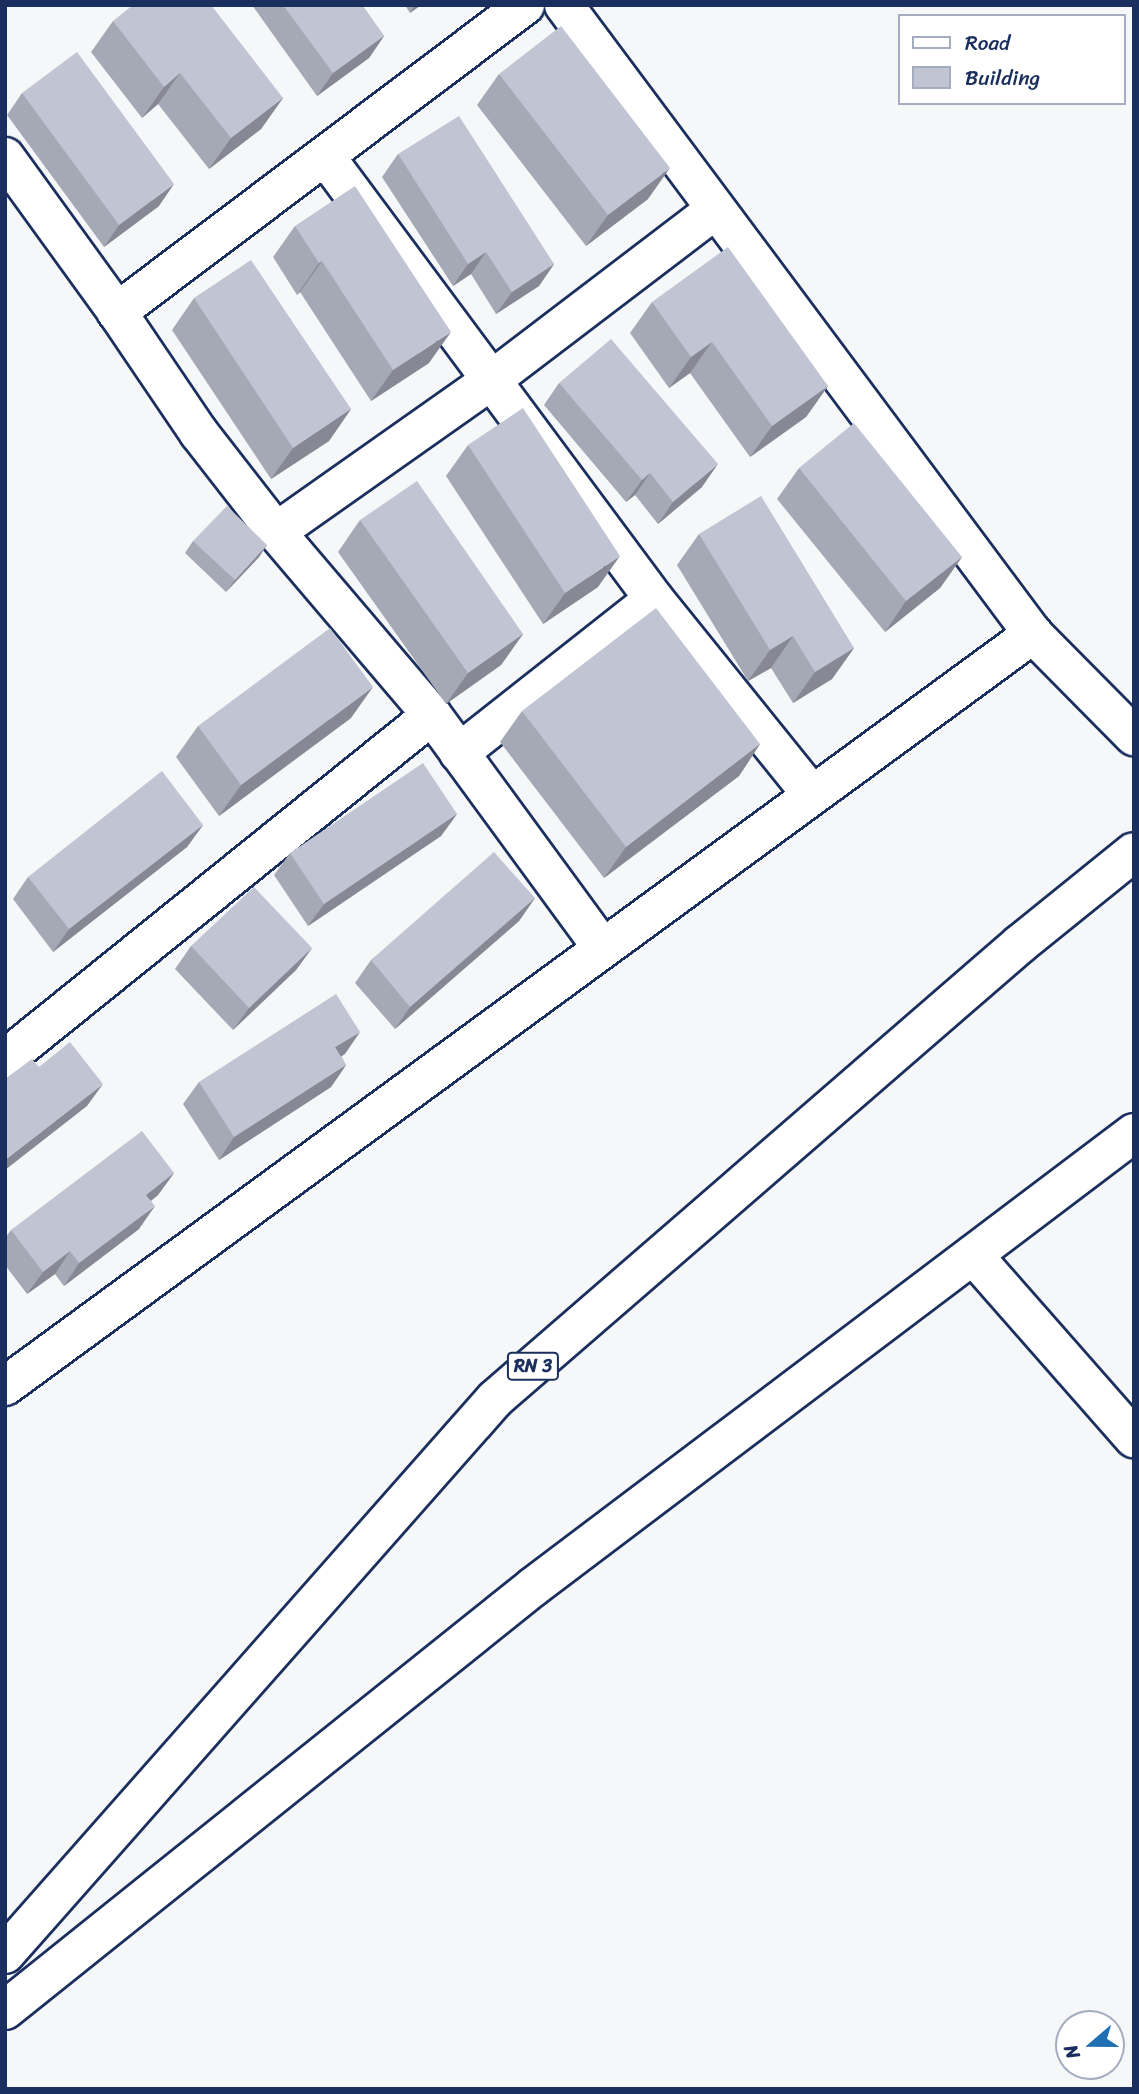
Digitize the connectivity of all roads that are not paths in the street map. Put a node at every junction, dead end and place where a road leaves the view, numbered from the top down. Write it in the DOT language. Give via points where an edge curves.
graph roads {
  1 [pos="525,5"];
  2 [pos="564,5"];
  3 [pos="325,156"];
  4 [pos="5,158"];
  5 [pos="715,210"];
  6 [pos="117,312"];
  7 [pos="493,379"];
  8 [pos="276,532"];
  9 [pos="654,599"];
  10 [pos="1032,634"];
  11 [pos="432,715"];
  12 [pos="1134,736"];
  13 [pos="459,753"];
  14 [pos="812,795"];
  15 [pos="1134,852"];
  16 [pos="602,947"];
  17 [pos="5,1059"];
  18 [pos="1134,1133"];
  19 [pos="973,1255"];
  20 [pos="5,1386"];
  21 [pos="1134,1438"];
  22 [pos="5,1954"];
  23 [pos="5,2010"];
  1 -- 3 [label="street"];
  2 -- 5 [label="street"];
  3 -- 6 [label="street"];
  3 -- 7 [label="street"];
  4 -- 6 [label="street"];
  5 -- 7 [label="street"];
  5 -- 10 [label="street"];
  6 -- 8 [label="street" via="199,433"];
  7 -- 8 [label="street"];
  7 -- 9 [label="street"];
  8 -- 11 [label="street"];
  9 -- 13 [label="street"];
  9 -- 14 [label="street"];
  10 -- 12 [label="street"];
  10 -- 14 [label="street"];
  11 -- 13 [label="street"];
  11 -- 17 [label="street"];
  13 -- 16 [label="street"];
  14 -- 16 [label="street"];
  15 -- 22 [label="street, RN 3" via="1020,944 495,1399"];
  16 -- 20 [label="street"];
  18 -- 19 [label="street"];
  19 -- 21 [label="street"];
  19 -- 23 [label="street" via="533,1587"];
}
